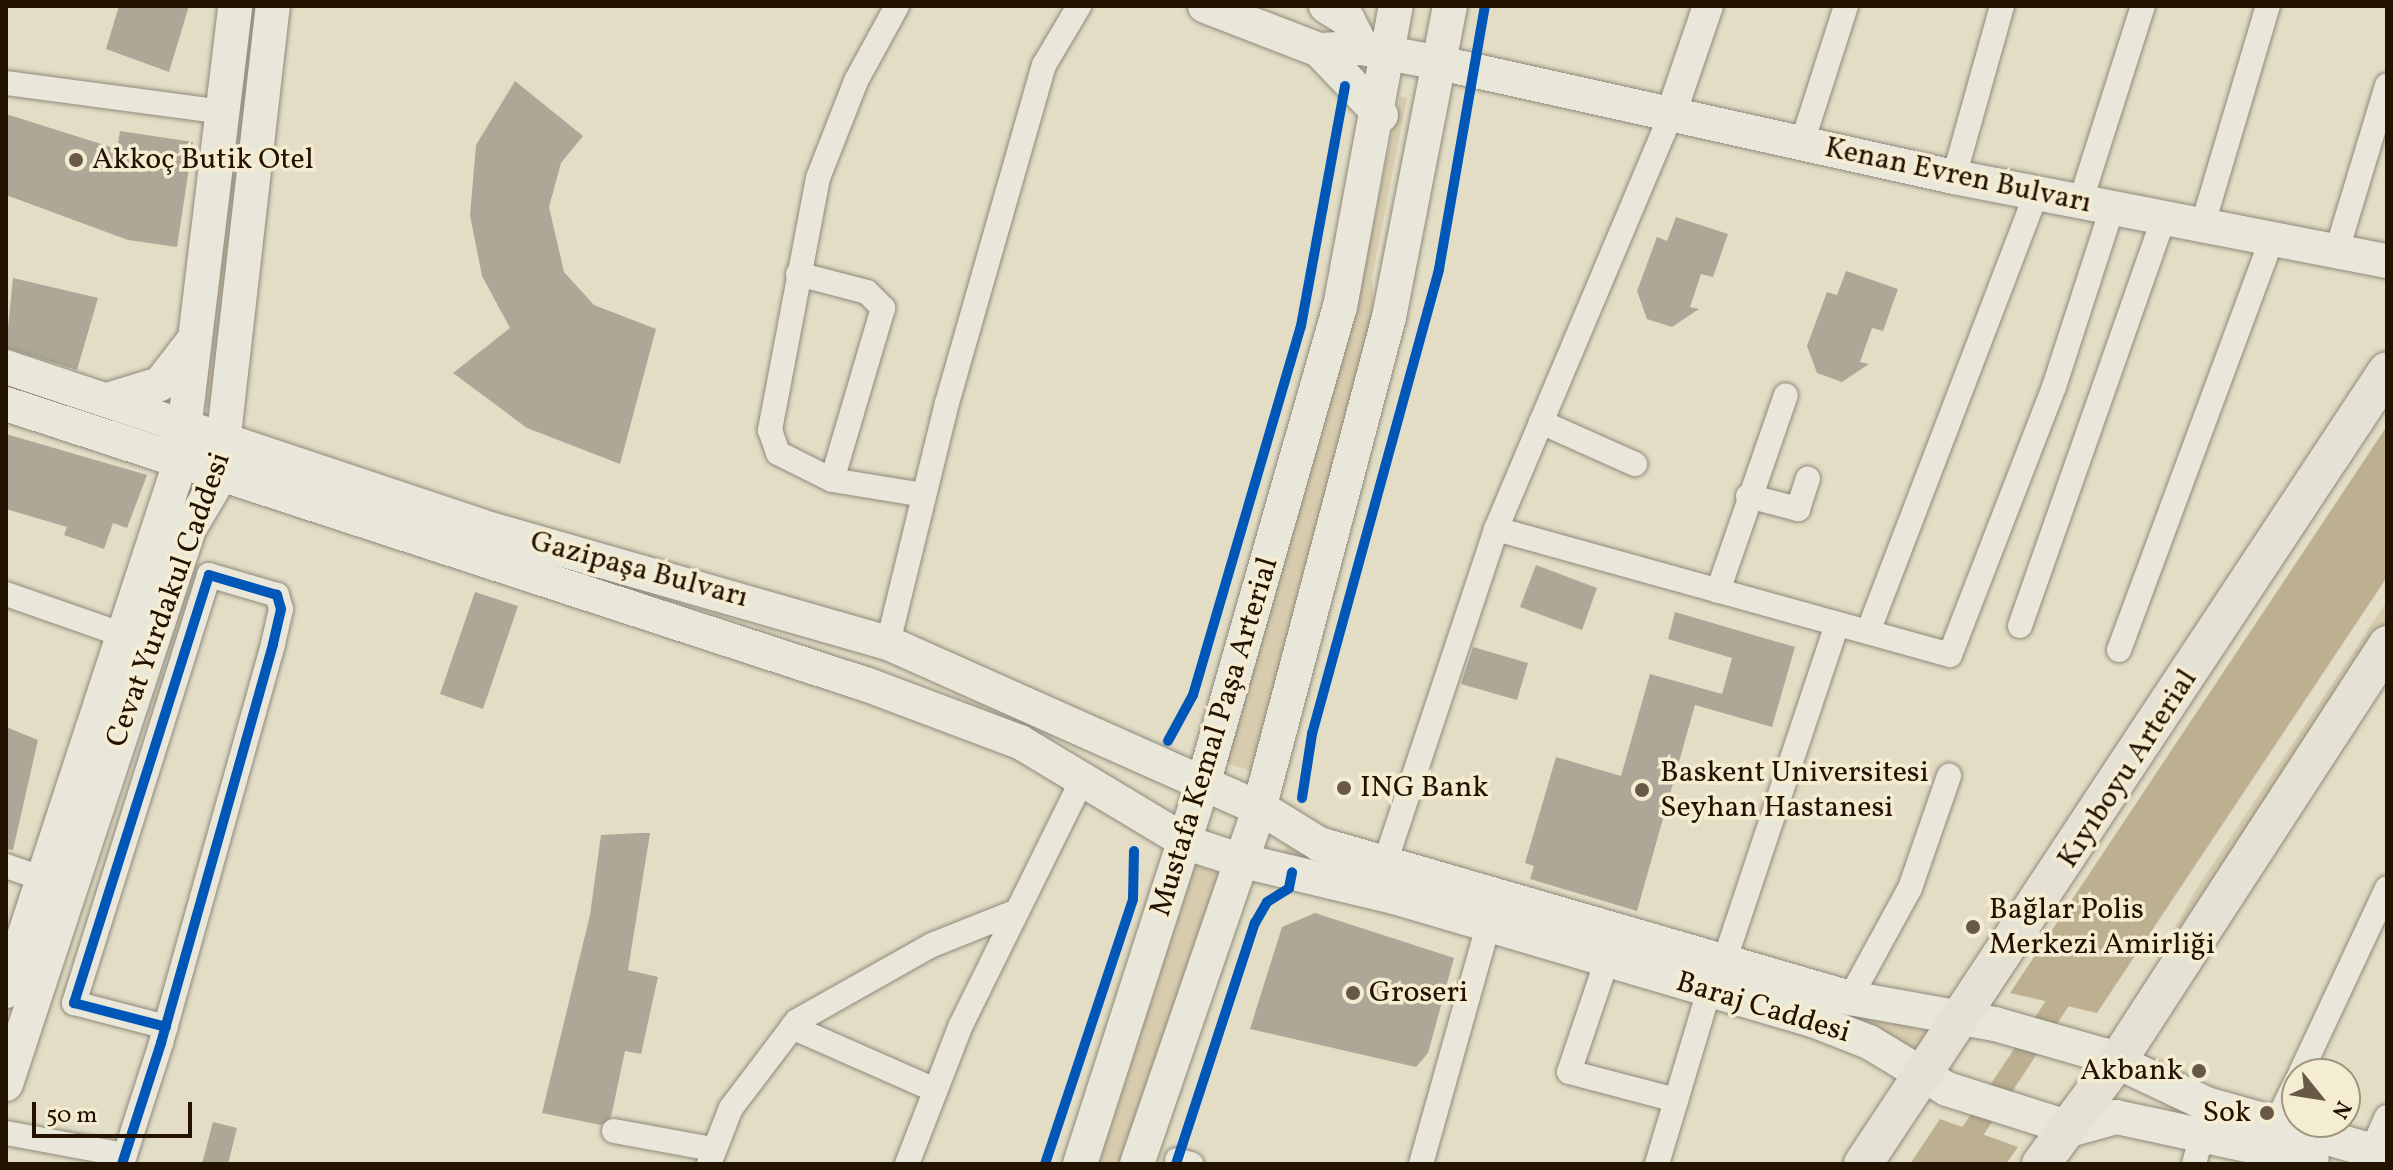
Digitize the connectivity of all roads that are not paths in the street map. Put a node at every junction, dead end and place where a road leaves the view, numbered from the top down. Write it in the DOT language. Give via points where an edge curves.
graph roads {
  1 [pos="235,6"];
  2 [pos="273,6"];
  3 [pos="897,6"];
  4 [pos="1079,6"];
  5 [pos="1205,6"];
  6 [pos="1326,6"];
  7 [pos="1396,6"];
  8 [pos="1450,6"];
  9 [pos="1708,6"];
  10 [pos="1846,6"];
  11 [pos="2002,6"];
  12 [pos="2143,6"];
  13 [pos="2268,6"];
  14 [pos="1319,50"];
  15 [pos="1376,51"];
  16 [pos="1440,63"];
  17 [pos="6,83"];
  18 [pos="2387,85"];
  19 [pos="224,112"];
  20 [pos="1671,114"];
  21 [pos="1381,115"];
  22 [pos="1802,143"];
  23 [pos="1954,177"];
  24 [pos="2036,194"];
  25 [pos="2096,206"];
  26 [pos="2163,219"];
  27 [pos="2202,227"];
  28 [pos="2272,239"];
  29 [pos="2337,250"];
  30 [pos="2387,261"];
  31 [pos="798,274"];
  32 [pos="197,335"];
  33 [pos="6,367"];
  34 [pos="2387,371"];
  35 [pos="1786,395"];
  36 [pos="107,400"];
  37 [pos="6,404"];
  38 [pos="1541,422"];
  39 [pos="186,425"];
  40 [pos="227,437"];
  41 [pos="180,463"];
  42 [pos="1635,464"];
  43 [pos="219,478"];
  44 [pos="1808,479"];
  45 [pos="832,480"];
  46 [pos="924,495"];
  47 [pos="1748,496"];
  48 [pos="1496,529"];
  49 [pos="1718,591"];
  50 [pos="6,594"];
  51 [pos="1837,624"];
  52 [pos="2020,626"];
  53 [pos="1868,632"];
  54 [pos="123,635"];
  55 [pos="888,643"];
  56 [pos="2387,645"];
  57 [pos="2119,650"];
  58 [pos="1949,776"];
  59 [pos="1083,778"];
  60 [pos="1203,784"];
  61 [pos="1259,809"];
  62 [pos="1185,840"];
  63 [pos="1243,861"];
  64 [pos="6,866"];
  65 [pos="1384,866"];
  66 [pos="44,879"];
  67 [pos="2387,888"];
  68 [pos="1017,911"];
  69 [pos="1488,925"];
  70 [pos="1607,960"];
  71 [pos="1717,976"];
  72 [pos="6,991"];
  73 [pos="1850,998"];
  74 [pos="1980,1022"];
  75 [pos="166,1027"];
  76 [pos="792,1027"];
  77 [pos="2110,1057"];
  78 [pos="2307,1058"];
  79 [pos="1934,1082"];
  80 [pos="6,1084"];
  81 [pos="935,1090"];
  82 [pos="1676,1100"];
  83 [pos="2281,1113"];
  84 [pos="2387,1117"];
  85 [pos="2275,1125"];
  86 [pos="2063,1126"];
  87 [pos="614,1131"];
  88 [pos="2203,1131"];
  89 [pos="6,1133"];
  90 [pos="2380,1152"];
  91 [pos="710,1156"];
  92 [pos="123,1160"];
  93 [pos="907,1164"];
  94 [pos="1080,1164"];
  95 [pos="1137,1164"];
  96 [pos="1421,1164"];
  97 [pos="1657,1164"];
  98 [pos="1863,1164"];
  99 [pos="2041,1164"];
  100 [pos="2194,1164"];
  101 [pos="2333,1164"];
  1 -- 19 [label="main road, Cevat Yurdakul Caddesi"];
  2 -- 40 [label="main road, Cevat Yurdakul Caddesi"];
  3 -- 31 [label="street" via="856,81 818,178"];
  4 -- 46 [label="street" via="1044,65"];
  5 -- 14 [label="main road"];
  6 -- 15 [label="main road" via="1348,20"];
  7 -- 15 [label="main road, Mustafa Kemal Paşa Arterial"];
  8 -- 16 [label="main road, Mustafa Kemal Paşa Arterial"];
  9 -- 20 [label="street"];
  10 -- 22 [label="street"];
  11 -- 23 [label="street"];
  12 -- 25 [label="street"];
  13 -- 27 [label="street"];
  14 -- 15 [label="main road, Kenan Evren Bulvarı"];
  14 -- 21 [label="main road"];
  15 -- 16 [label="main road, Kenan Evren Bulvarı"];
  15 -- 21 [label="main road, Mustafa Kemal Paşa Arterial"];
  16 -- 20 [label="main road, Kenan Evren Bulvarı"];
  16 -- 61 [label="main road, Mustafa Kemal Paşa Arterial" via="1389,317"];
  17 -- 19 [label="street"];
  18 -- 29 [label="street"];
  19 -- 32 [label="main road, Cevat Yurdakul Caddesi"];
  20 -- 22 [label="main road, Kenan Evren Bulvarı"];
  20 -- 38 [label="street"];
  21 -- 60 [label="main road, Mustafa Kemal Paşa Arterial" via="1340,307"];
  22 -- 23 [label="main road, Kenan Evren Bulvarı"];
  23 -- 24 [label="main road, Kenan Evren Bulvarı"];
  24 -- 25 [label="main road, Kenan Evren Bulvarı"];
  24 -- 53 [label="street"];
  25 -- 26 [label="main road, Kenan Evren Bulvarı"];
  25 -- 53 [label="street" via="2054,387 1950,655"];
  26 -- 27 [label="main road, Kenan Evren Bulvarı"];
  26 -- 52 [label="street"];
  27 -- 28 [label="main road, Kenan Evren Bulvarı"];
  28 -- 29 [label="main road, Kenan Evren Bulvarı"];
  28 -- 57 [label="street"];
  29 -- 30 [label="main road, Kenan Evren Bulvarı"];
  31 -- 45 [label="street" via="771,404 772,443"];
  31 -- 45 [label="street" via="867,292 883,308"];
  32 -- 36 [label="main road" via="160,384"];
  32 -- 39 [label="main road, Cevat Yurdakul Caddesi"];
  33 -- 36 [label="main road, Gazipaşa Bulvarı"];
  34 -- 74 [label="main road, Kıyıboyu Arterial"];
  35 -- 47 [label="street"];
  36 -- 39 [label="main road, Gazipaşa Bulvarı"];
  37 -- 41 [label="main road, Gazipaşa Bulvarı"];
  38 -- 42 [label="street"];
  38 -- 48 [label="street"];
  39 -- 40 [label="main road, Gazipaşa Bulvarı"];
  39 -- 41 [label="main road, Cevat Yurdakul Caddesi"];
  40 -- 43 [label="main road, Cevat Yurdakul Caddesi"];
  40 -- 55 [label="main road, Gazipaşa Bulvarı" via="480,526"];
  41 -- 43 [label="main road, Gazipaşa Bulvarı"];
  41 -- 54 [label="main road, Cevat Yurdakul Caddesi"];
  43 -- 59 [label="main road, Gazipaşa Bulvarı" via="728,638 1020,742"];
  43 -- 80 [label="main road, Cevat Yurdakul Caddesi" via="189,529"];
  44 -- 47 [label="street" via="1798,509"];
  45 -- 46 [label="street"];
  46 -- 55 [label="street"];
  47 -- 49 [label="street"];
  48 -- 49 [label="street"];
  48 -- 65 [label="street"];
  49 -- 51 [label="street"];
  50 -- 54 [label="street"];
  51 -- 53 [label="street"];
  51 -- 71 [label="street"];
  54 -- 66 [label="main road, Cevat Yurdakul Caddesi"];
  55 -- 60 [label="main road, Gazipaşa Bulvarı"];
  56 -- 77 [label="main road"];
  58 -- 73 [label="street" via="1910,888"];
  59 -- 62 [label="main road, Gazipaşa Bulvarı"];
  59 -- 68 [label="street"];
  60 -- 61 [label="main road, Gazipaşa Bulvarı"];
  60 -- 62 [label="main road, Mustafa Kemal Paşa Arterial"];
  61 -- 63 [label="main road, Mustafa Kemal Paşa Arterial"];
  61 -- 65 [label="main road, Baraj Caddesi" via="1319,844"];
  62 -- 63 [label="main road, Baraj Caddesi"];
  62 -- 94 [label="main road, Mustafa Kemal Paşa Arterial"];
  63 -- 69 [label="main road, Baraj Caddesi"];
  63 -- 95 [label="main road, Mustafa Kemal Paşa Arterial"];
  64 -- 66 [label="street"];
  65 -- 71 [label="main road, Baraj Caddesi"];
  66 -- 72 [label="main road, Cevat Yurdakul Caddesi"];
  67 -- 78 [label="street"];
  68 -- 76 [label="street" via="932,945"];
  68 -- 81 [label="street"];
  69 -- 70 [label="main road, Baraj Caddesi"];
  69 -- 96 [label="street"];
  70 -- 71 [label="main road, Baraj Caddesi"];
  70 -- 82 [label="street" via="1569,1072"];
  71 -- 73 [label="main road, Baraj Caddesi"];
  71 -- 79 [label="main road, Baraj Caddesi" via="1844,1030"];
  71 -- 82 [label="street"];
  73 -- 74 [label="main road, Baraj Caddesi"];
  74 -- 77 [label="main road, Baraj Caddesi"];
  74 -- 79 [label="main road, Kıyıboyu Arterial"];
  75 -- 75 [label="street" via="74,1003 209,575 277,595 281,609"];
  75 -- 92 [label="street"];
  76 -- 81 [label="street"];
  76 -- 91 [label="street" via="731,1108"];
  77 -- 85 [label="main road, Baraj Caddesi" via="2175,1092"];
  77 -- 86 [label="main road"];
  79 -- 86 [label="main road, Baraj Caddesi"];
  79 -- 98 [label="main road, Kıyıboyu Arterial"];
  81 -- 93 [label="street"];
  82 -- 97 [label="street"];
  83 -- 85 [label="street"];
  84 -- 90 [label="street"];
  85 -- 90 [label="main road, Baraj Caddesi"];
  86 -- 88 [label="main road, Baraj Caddesi" via="2116,1117"];
  86 -- 99 [label="main road"];
  87 -- 91 [label="street"];
  88 -- 100 [label="street"];
  88 -- 101 [label="main road, Baraj Caddesi"];
  89 -- 92 [label="street"];
}
